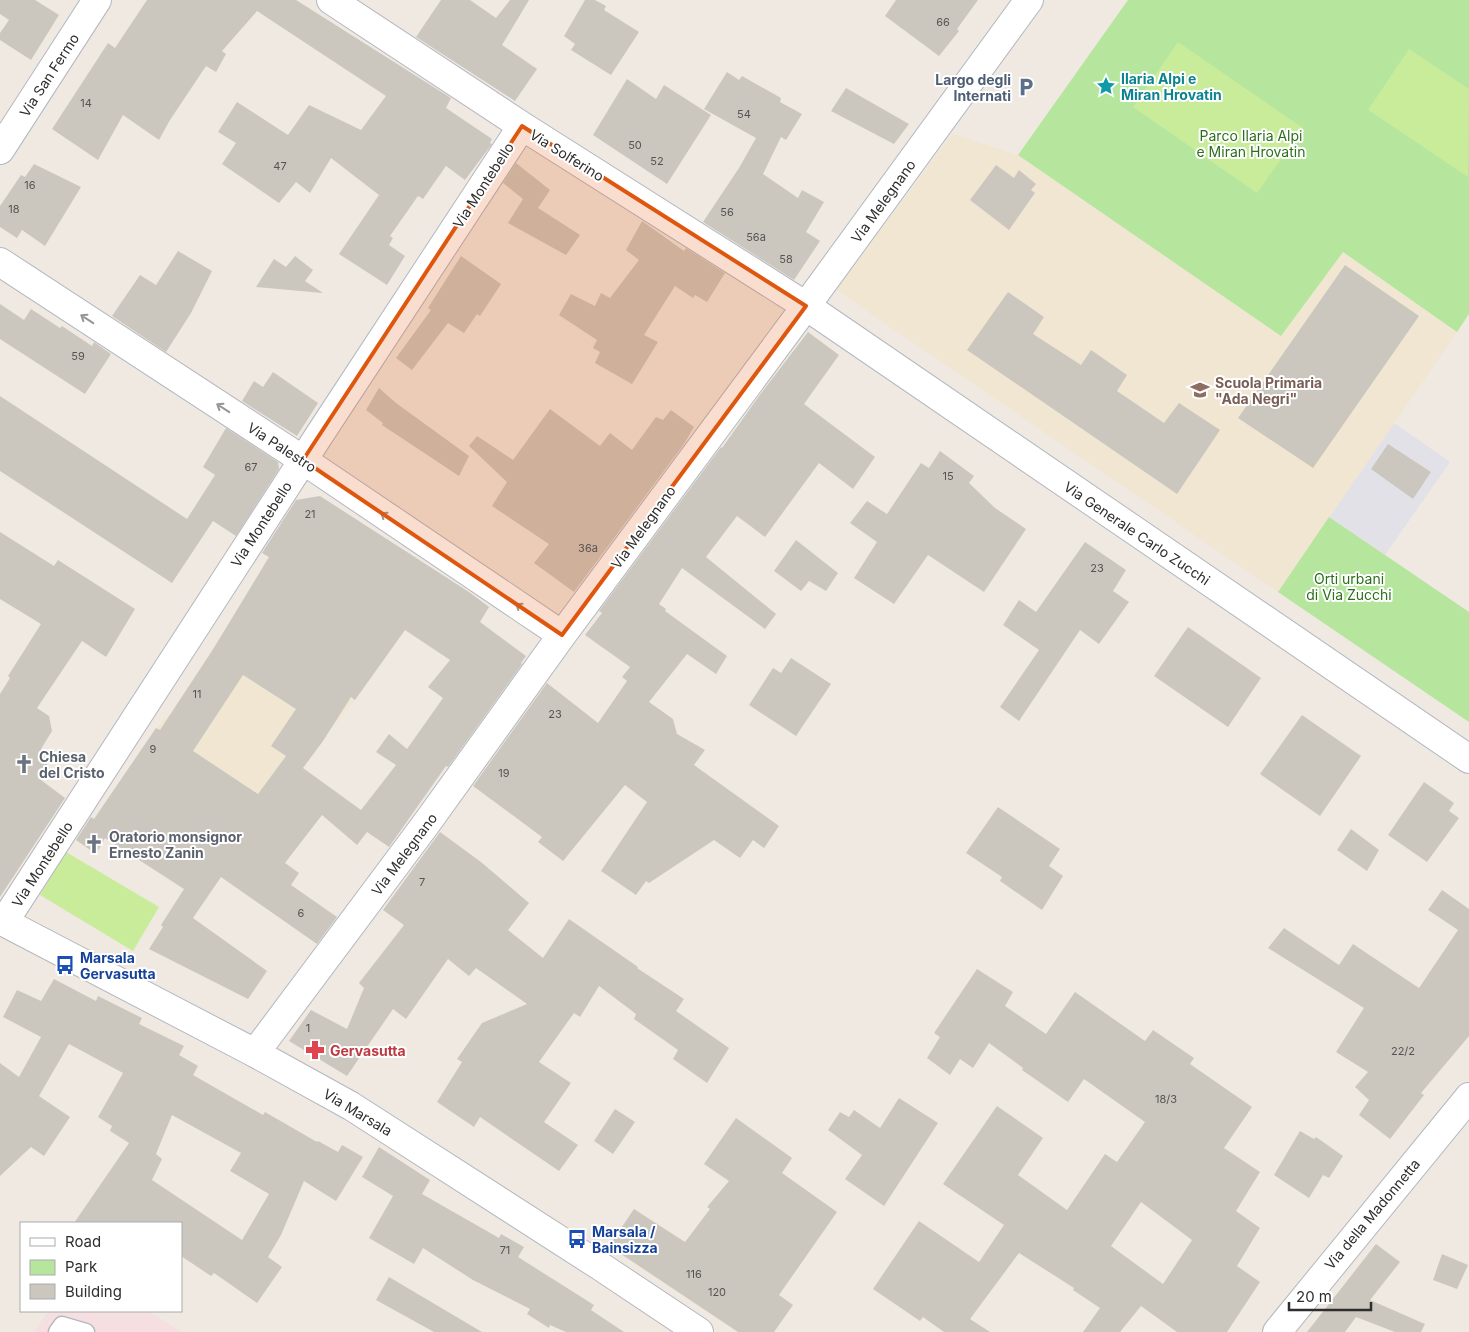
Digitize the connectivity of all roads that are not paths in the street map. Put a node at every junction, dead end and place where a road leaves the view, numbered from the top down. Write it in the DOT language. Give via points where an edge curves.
graph roads {
  1 [pos="97,0"];
  2 [pos="330,0"];
  3 [pos="1029,0"];
  4 [pos="522,126"];
  5 [pos="0,150"];
  6 [pos="0,262"];
  7 [pos="806,306"];
  8 [pos="302,460"];
  9 [pos="562,635"];
  10 [pos="1469,759"];
  11 [pos="2,921"];
  12 [pos="255,1053"];
  13 [pos="1469,1097"];
  14 [pos="57,1332"];
  15 [pos="86,1332"];
  16 [pos="699,1332"];
  17 [pos="1277,1332"];
  1 -- 5 [label="street, Via San Fermo"];
  2 -- 4 [label="street, Via Solferino"];
  3 -- 7 [label="street, Via Melegnano"];
  4 -- 7 [label="street, Via Solferino"];
  4 -- 8 [label="street, Via Montebello"];
  8 -- 6 [label="street, Via Palestro, one-way"];
  7 -- 9 [label="street, Via Melegnano"];
  7 -- 10 [label="street, Via Generale Carlo Zucchi"];
  9 -- 8 [label="street, Via Palestro, one-way"];
  8 -- 11 [label="street, Via Montebello"];
  9 -- 12 [label="street, Via Melegnano"];
  11 -- 12 [label="street, Via Marsala"];
  12 -- 16 [label="street, Via Marsala" via="351,1106"];
  13 -- 17 [label="street, Via della Madonnetta"];
  14 -- 15 [label="lane" via="62,1324"];
}
